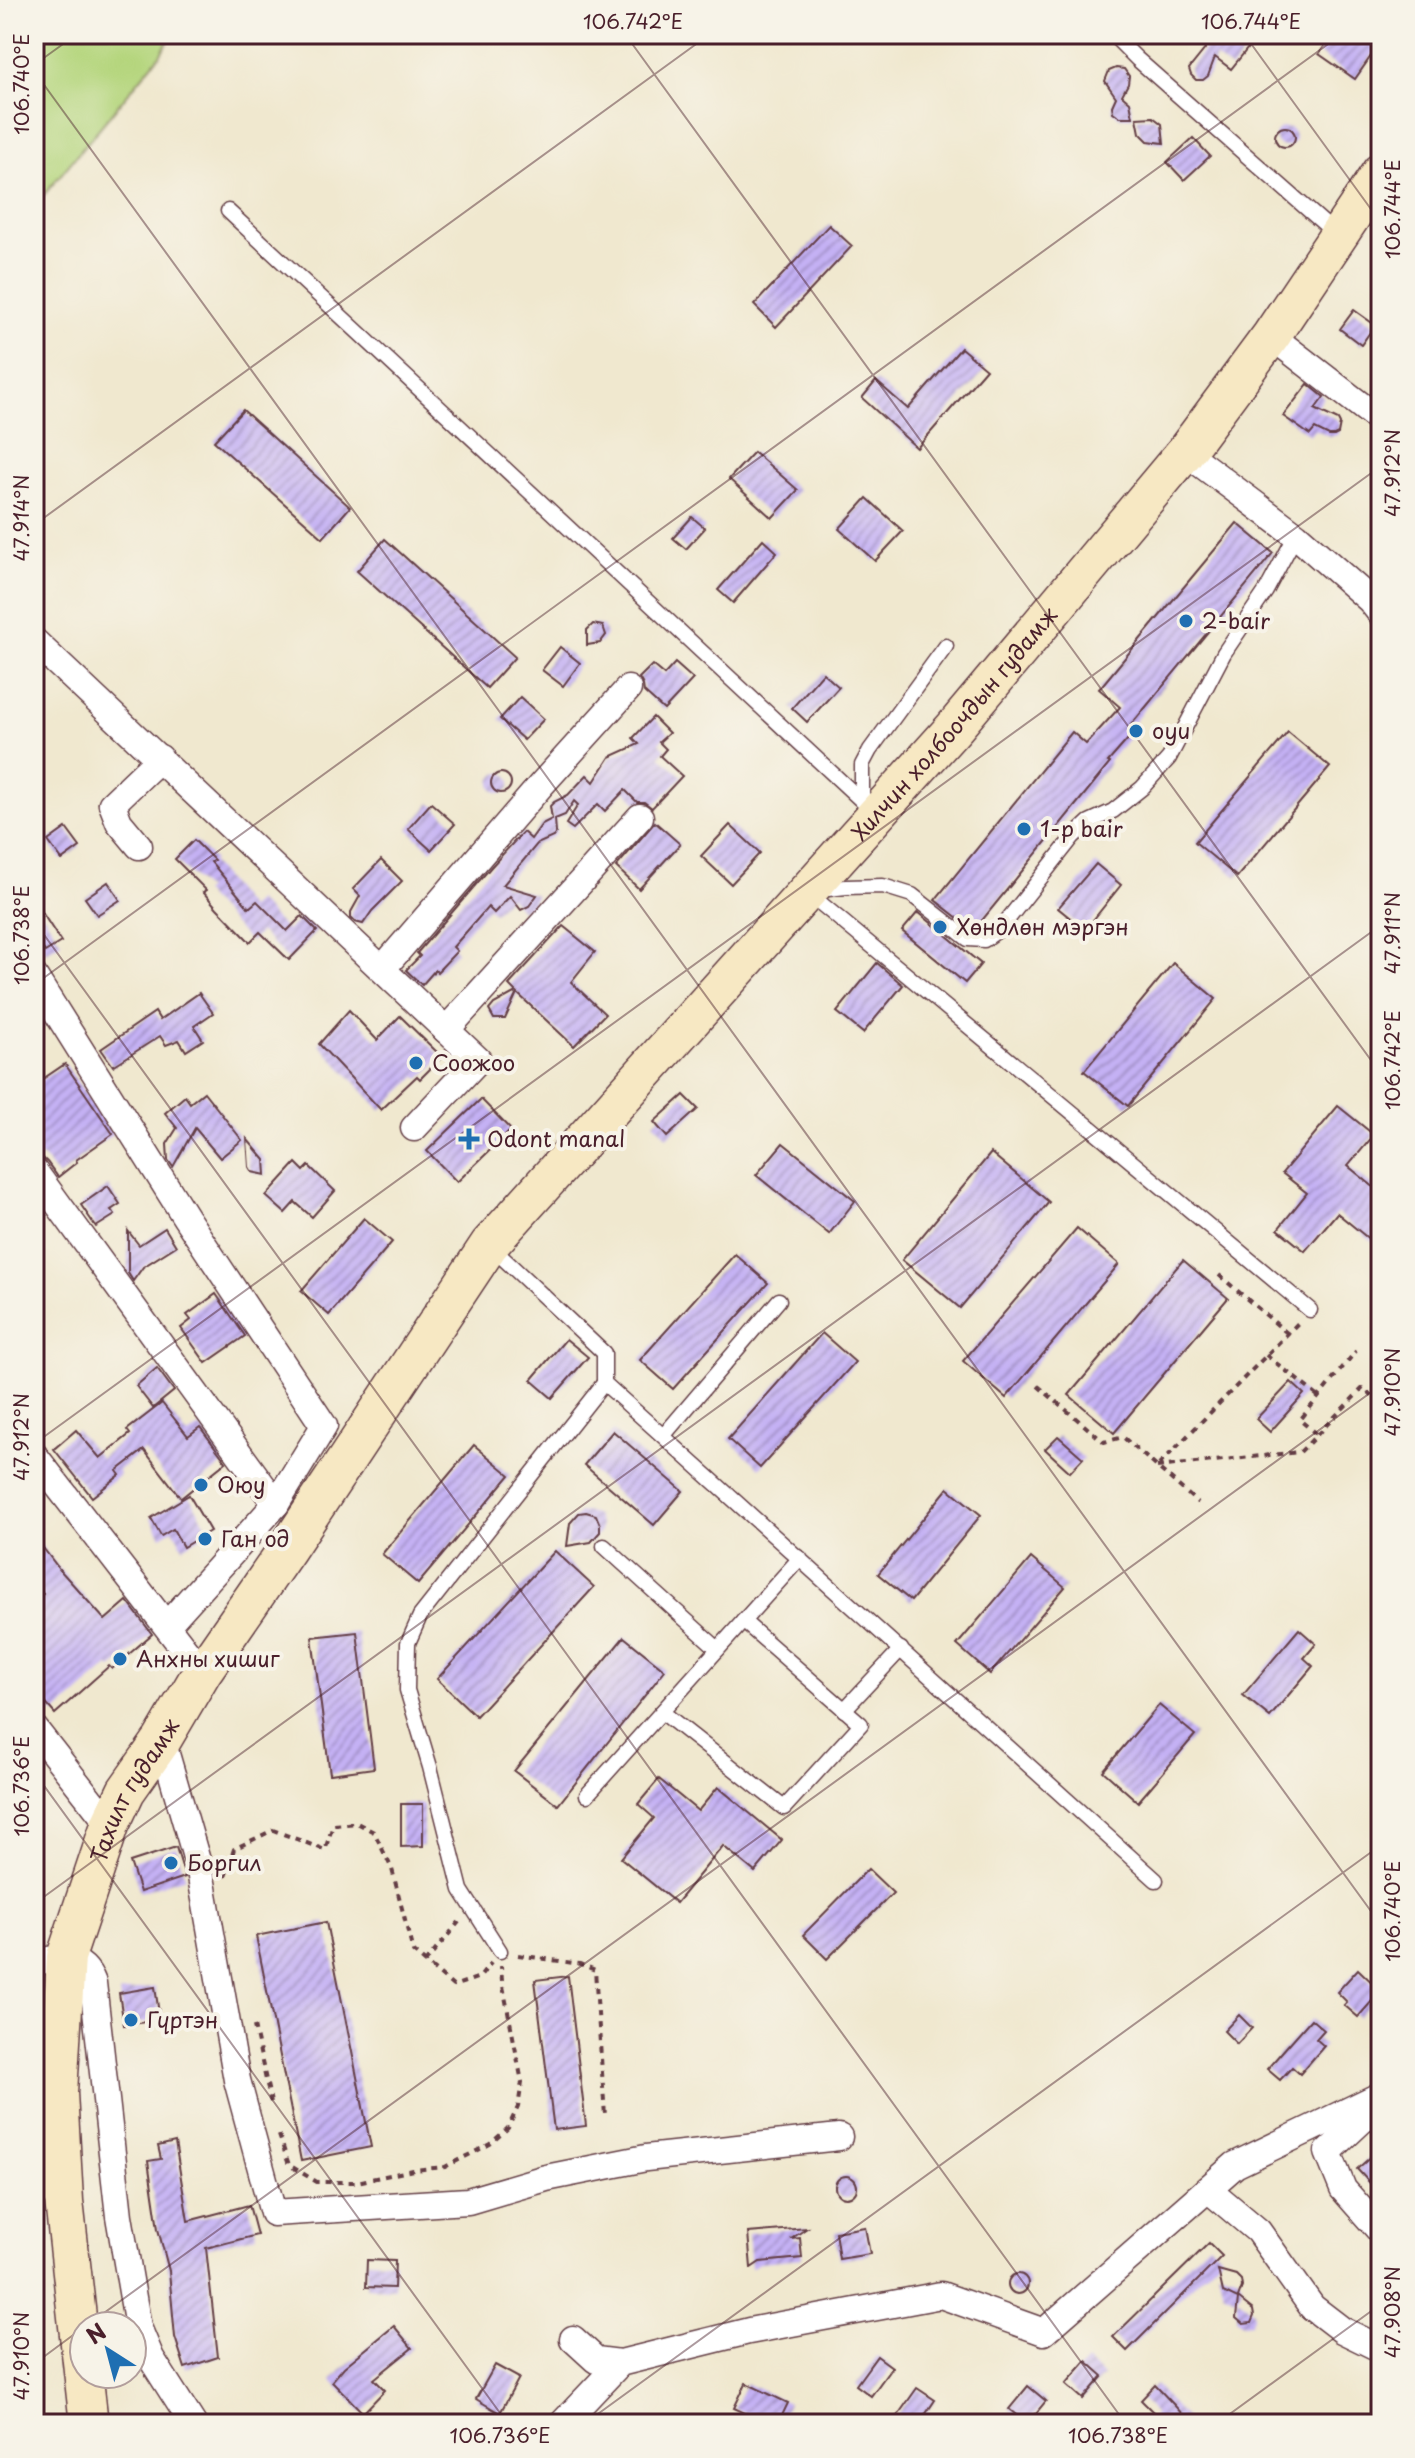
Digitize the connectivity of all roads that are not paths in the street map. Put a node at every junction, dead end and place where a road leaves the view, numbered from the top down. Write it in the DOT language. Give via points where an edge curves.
graph roads {
  1 [pos="1112,34"];
  2 [pos="1381,172"];
  3 [pos="228,211"];
  4 [pos="1339,236"];
  5 [pos="1271,336"];
  6 [pos="1381,421"];
  7 [pos="1185,452"];
  8 [pos="1296,535"];
  9 [pos="1381,614"];
  10 [pos="34,641"];
  11 [pos="946,646"];
  12 [pos="628,689"];
  13 [pos="160,758"];
  14 [pos="869,808"];
  15 [pos="640,817"];
  16 [pos="139,846"];
  17 [pos="807,892"];
  18 [pos="383,968"];
  19 [pos="34,976"];
  20 [pos="446,1030"];
  21 [pos="414,1128"];
  22 [pos="34,1171"];
  23 [pos="489,1245"];
  24 [pos="779,1300"];
  25 [pos="1310,1310"];
  26 [pos="604,1383"];
  27 [pos="664,1435"];
  28 [pos="34,1455"];
  29 [pos="276,1504"];
  30 [pos="604,1546"];
  31 [pos="800,1558"];
  32 [pos="743,1621"];
  33 [pos="167,1625"];
  34 [pos="718,1649"];
  35 [pos="901,1649"];
  36 [pos="202,1672"];
  37 [pos="844,1710"];
  38 [pos="662,1712"];
  39 [pos="34,1728"];
  40 [pos="162,1740"];
  41 [pos="587,1795"];
  42 [pos="110,1825"];
  43 [pos="1156,1880"];
  44 [pos="500,1951"];
  45 [pos="50,1960"];
  46 [pos="1381,2095"];
  47 [pos="46,2101"];
  48 [pos="1381,2103"];
  49 [pos="839,2137"];
  50 [pos="1208,2189"];
  51 [pos="1381,2232"];
  52 [pos="573,2339"];
  53 [pos="1381,2349"];
  54 [pos="620,2363"];
  55 [pos="89,2424"];
  56 [pos="193,2424"];
  57 [pos="562,2424"];
  1 -- 4 [label="lane"];
  2 -- 4 [label="main road, Хилчин холбоочдын гудамж"];
  3 -- 14 [label="lane"];
  4 -- 5 [label="main road, Хилчин холбоочдын гудамж"];
  5 -- 6 [label="street"];
  5 -- 7 [label="main road, Хилчин холбоочдын гудамж"];
  7 -- 8 [label="street"];
  7 -- 14 [label="main road, Хилчин холбоочдын гудамж" via="954,728"];
  8 -- 9 [label="street"];
  8 -- 17 [label="lane" via="1224,653 1169,758 1142,788 1073,837 1001,928 984,940 968,939 912,895 883,886"];
  10 -- 13 [label="street"];
  11 -- 14 [label="lane" via="862,765"];
  12 -- 18 [label="street"];
  13 -- 16 [label="street" via="112,804"];
  13 -- 18 [label="street"];
  14 -- 17 [label="main road, Хилчин холбоочдын гудамж"];
  15 -- 20 [label="street"];
  17 -- 23 [label="main road, Хилчин холбоочдын гудамж"];
  17 -- 25 [label="lane"];
  18 -- 20 [label="street"];
  19 -- 29 [label="street" via="324,1426"];
  20 -- 21 [label="street" via="478,1060"];
  22 -- 29 [label="street"];
  23 -- 26 [label="lane" via="604,1353"];
  23 -- 36 [label="main road, Тахилт гудамж"];
  24 -- 27 [label="lane"];
  26 -- 27 [label="lane"];
  26 -- 44 [label="lane" via="420,1616 408,1643 407,1690 461,1890"];
  27 -- 31 [label="lane"];
  28 -- 33 [label="street"];
  29 -- 33 [label="street"];
  30 -- 34 [label="lane"];
  31 -- 32 [label="lane"];
  31 -- 35 [label="lane"];
  32 -- 34 [label="lane"];
  32 -- 37 [label="lane"];
  33 -- 36 [label="street"];
  34 -- 38 [label="lane"];
  35 -- 37 [label="lane"];
  35 -- 43 [label="lane"];
  36 -- 40 [label="main road, Тахилт гудамж"];
  37 -- 38 [label="lane" via="861,1724 784,1808"];
  38 -- 41 [label="lane"];
  39 -- 42 [label="street"];
  40 -- 42 [label="main road, Тахилт гудамж" via="126,1791"];
  40 -- 49 [label="street" via="200,1871 237,2080 273,2213 468,2201 546,2178 646,2158"];
  42 -- 45 [label="main road, Тахилт гудамж"];
  45 -- 47 [label="main road, Тахилт гудамж"];
  45 -- 56 [label="street" via="81,1966 91,1976 119,2216 138,2327"];
  46 -- 50 [label="street" via="1235,2165"];
  47 -- 55 [label="main road, Тахилт гудамж" via="64,2201"];
  48 -- 51 [label="street" via="1328,2152 1343,2189"];
  50 -- 53 [label="street" via="1258,2231 1312,2307 1342,2330"];
  50 -- 54 [label="street" via="1044,2332 941,2295 749,2331"];
  52 -- 54 [label="street" via="596,2360"];
  54 -- 57 [label="street"];
}
